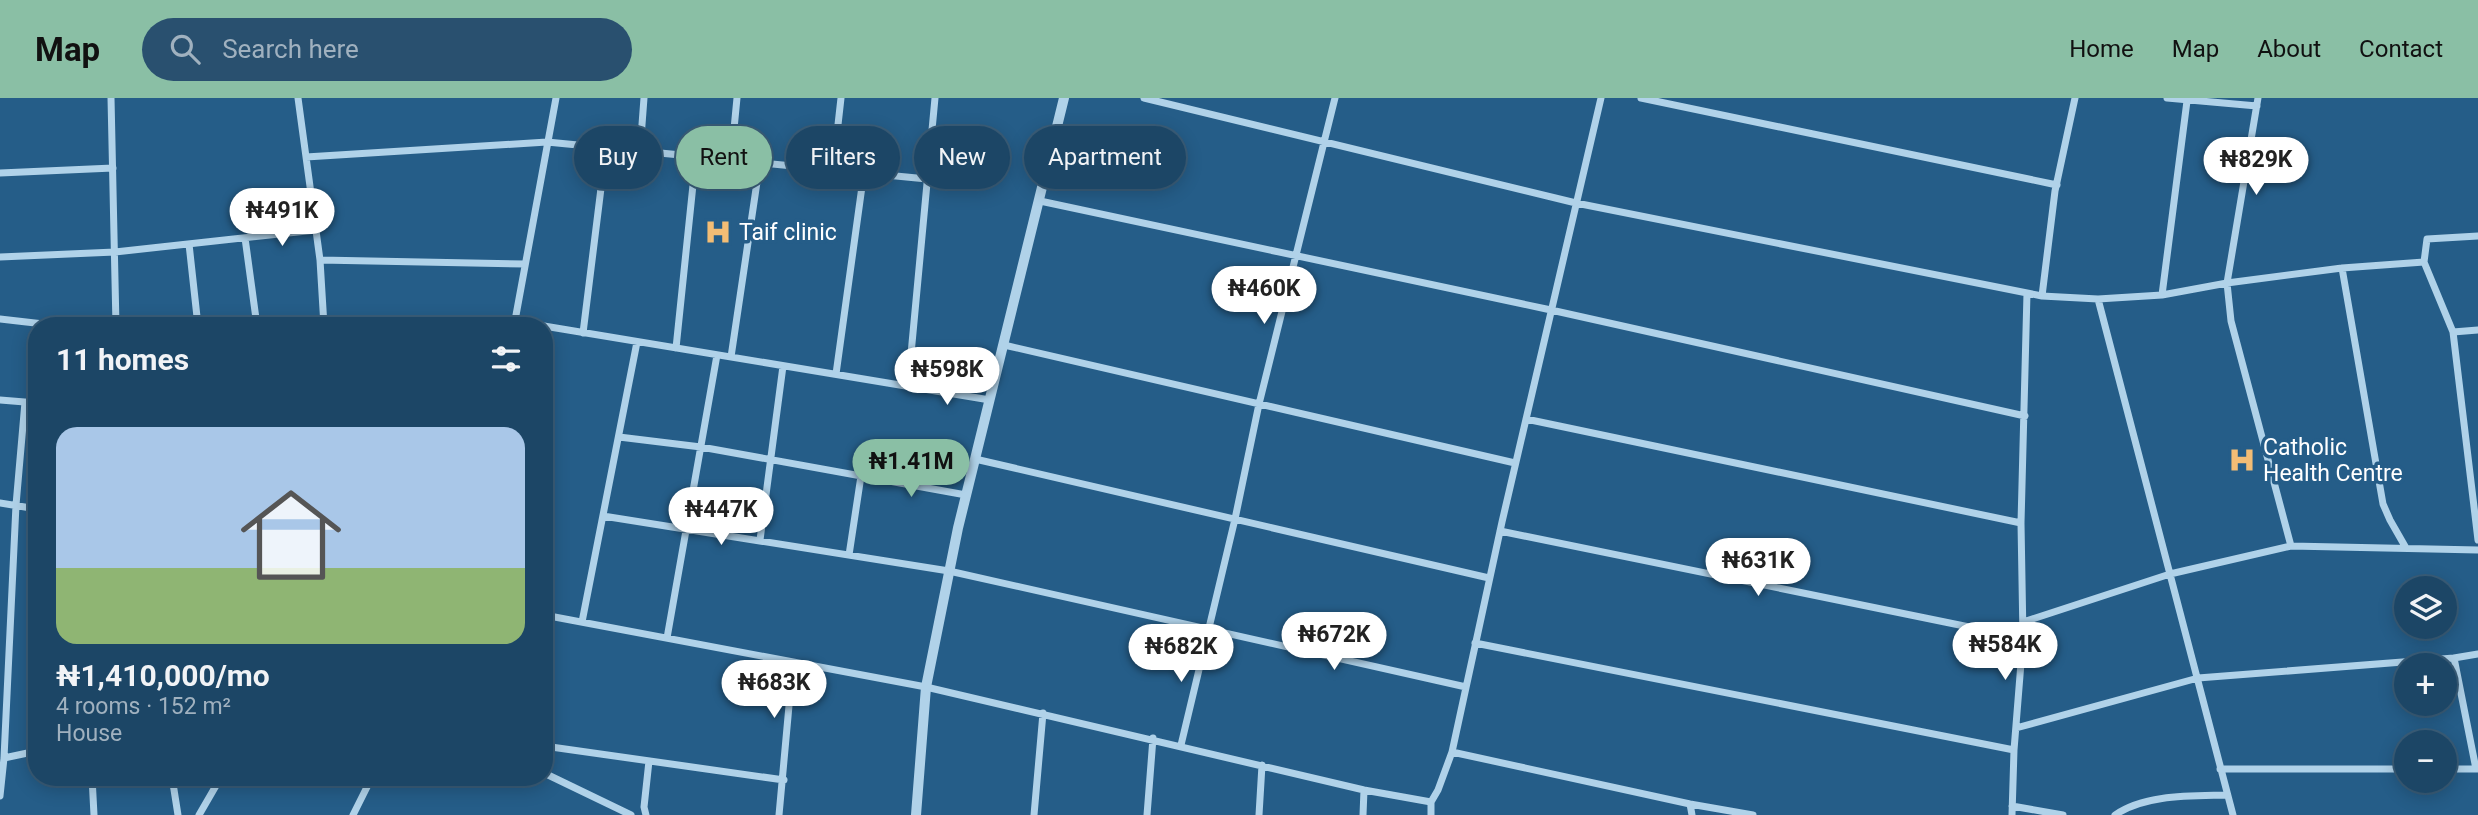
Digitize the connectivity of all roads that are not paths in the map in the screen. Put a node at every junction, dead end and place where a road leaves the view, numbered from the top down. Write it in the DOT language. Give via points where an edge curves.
graph roads {
  1 [pos="111,98"];
  2 [pos="298,98"];
  3 [pos="556,98"];
  4 [pos="644,98"];
  5 [pos="737,98"];
  6 [pos="841,98"];
  7 [pos="935,98"];
  8 [pos="1064,98"];
  9 [pos="1144,98"];
  10 [pos="1335,98"];
  11 [pos="1601,98"];
  12 [pos="1641,98"];
  13 [pos="2074,98"];
  14 [pos="2167,98"];
  15 [pos="2187,101"];
  16 [pos="2257,102"];
  17 [pos="642,126"];
  18 [pos="734,126"];
  19 [pos="838,126"];
  20 [pos="932,126"];
  21 [pos="547,142"];
  22 [pos="1324,142"];
  23 [pos="574,145"];
  24 [pos="306,157"];
  25 [pos="113,168"];
  26 [pos="0,173"];
  27 [pos="2057,185"];
  28 [pos="602,189"];
  29 [pos="692,189"];
  30 [pos="756,189"];
  31 [pos="862,189"];
  32 [pos="926,189"];
  33 [pos="1040,201"];
  34 [pos="1576,203"];
  35 [pos="316,230"];
  36 [pos="2478,236"];
  37 [pos="245,238"];
  38 [pos="189,244"];
  39 [pos="115,252"];
  40 [pos="1296,255"];
  41 [pos="0,257"];
  42 [pos="320,260"];
  43 [pos="2424,261"];
  44 [pos="525,264"];
  45 [pos="2342,268"];
  46 [pos="2227,283"];
  47 [pos="2027,293"];
  48 [pos="2162,295"];
  49 [pos="2042,296"];
  50 [pos="2098,299"];
  51 [pos="1551,310"];
  52 [pos="116,317"];
  53 [pos="197,317"];
  54 [pos="256,317"];
  55 [pos="323,317"];
  56 [pos="515,317"];
  57 [pos="0,319"];
  58 [pos="28,322"];
  59 [pos="553,328"];
  60 [pos="2478,330"];
  61 [pos="2453,332"];
  62 [pos="583,333"];
  63 [pos="637,342"];
  64 [pos="1004,345"];
  65 [pos="676,348"];
  66 [pos="717,355"];
  67 [pos="731,357"];
  68 [pos="783,366"];
  69 [pos="836,374"];
  70 [pos="908,386"];
  71 [pos="0,400"];
  72 [pos="990,400"];
  73 [pos="25,402"];
  74 [pos="28,402"];
  75 [pos="1259,404"];
  76 [pos="2025,416"];
  77 [pos="1526,418"];
  78 [pos="619,437"];
  79 [pos="701,447"];
  80 [pos="975,459"];
  81 [pos="772,460"];
  82 [pos="1515,463"];
  83 [pos="861,476"];
  84 [pos="966,495"];
  85 [pos="0,502"];
  86 [pos="16,505"];
  87 [pos="28,507"];
  88 [pos="603,516"];
  89 [pos="1236,519"];
  90 [pos="2021,523"];
  91 [pos="687,527"];
  92 [pos="1500,531"];
  93 [pos="760,540"];
  94 [pos="2478,540"];
  95 [pos="2291,546"];
  96 [pos="2406,548"];
  97 [pos="2478,550"];
  98 [pos="849,555"];
  99 [pos="949,571"];
  100 [pos="2170,574"];
  101 [pos="1489,578"];
  102 [pos="553,617"];
  103 [pos="582,622"];
  104 [pos="2023,622"];
  105 [pos="1209,629"];
  106 [pos="667,638"];
  107 [pos="2023,638"];
  108 [pos="1475,643"];
  109 [pos="2478,654"];
  110 [pos="2457,658"];
  111 [pos="793,662"];
  112 [pos="2394,663"];
  113 [pos="2457,672"];
  114 [pos="2198,678"];
  115 [pos="926,687"];
  116 [pos="1466,687"];
  117 [pos="1042,713"];
  118 [pos="2016,728"];
  119 [pos="1153,738"];
  120 [pos="1181,745"];
  121 [pos="553,747"];
  122 [pos="2014,750"];
  123 [pos="1452,752"];
  124 [pos="28,753"];
  125 [pos="4,758"];
  126 [pos="649,761"];
  127 [pos="1262,765"];
  128 [pos="2220,769"];
  129 [pos="2394,769"];
  130 [pos="2457,769"];
  131 [pos="2477,769"];
  132 [pos="553,777"];
  133 [pos="784,780"];
  134 [pos="92,786"];
  135 [pos="173,786"];
  136 [pos="216,786"];
  137 [pos="368,786"];
  138 [pos="1364,790"];
  139 [pos="2227,795"];
  140 [pos="0,796"];
  141 [pos="1431,802"];
  142 [pos="1690,804"];
  143 [pos="2012,806"];
  144 [pos="94,815"];
  145 [pos="178,815"];
  146 [pos="199,815"];
  147 [pos="354,815"];
  148 [pos="631,815"];
  149 [pos="646,815"];
  150 [pos="779,815"];
  151 [pos="916,815"];
  152 [pos="1034,815"];
  153 [pos="1147,815"];
  154 [pos="1259,815"];
  155 [pos="1363,815"];
  156 [pos="1431,815"];
  157 [pos="1692,815"];
  158 [pos="1753,815"];
  159 [pos="2012,815"];
  160 [pos="2063,815"];
  161 [pos="2115,815"];
  162 [pos="2233,815"];
  1 -- 25 [label="street"];
  2 -- 24 [label="street"];
  3 -- 21 [label="street"];
  4 -- 17 [label="street"];
  5 -- 18 [label="street"];
  6 -- 19 [label="street"];
  7 -- 20 [label="street"];
  8 -- 33 [label="street"];
  9 -- 22 [label="street"];
  10 -- 22 [label="street"];
  11 -- 34 [label="street"];
  12 -- 27 [label="street"];
  13 -- 27 [label="street"];
  14 -- 15 [label="street"];
  15 -- 16 [label="street"];
  15 -- 48 [label="street"];
  16 -- 46 [label="street"];
  21 -- 23 [label="street"];
  21 -- 24 [label="street"];
  21 -- 44 [label="street"];
  22 -- 34 [label="street"];
  22 -- 40 [label="street"];
  24 -- 35 [label="street"];
  25 -- 26 [label="street"];
  25 -- 39 [label="street"];
  27 -- 49 [label="street"];
  28 -- 62 [label="street"];
  29 -- 65 [label="street"];
  30 -- 67 [label="street"];
  31 -- 69 [label="street"];
  32 -- 70 [label="street"];
  33 -- 40 [label="street"];
  33 -- 64 [label="street"];
  34 -- 47 [label="street"];
  34 -- 51 [label="street"];
  35 -- 37 [label="street"];
  35 -- 42 [label="street"];
  36 -- 43 [label="street" via="2427,239"];
  37 -- 38 [label="street"];
  37 -- 54 [label="street"];
  38 -- 39 [label="street"];
  38 -- 53 [label="street"];
  39 -- 41 [label="street"];
  39 -- 52 [label="street"];
  40 -- 51 [label="street"];
  40 -- 75 [label="street"];
  42 -- 44 [label="street"];
  42 -- 55 [label="street"];
  43 -- 45 [label="street"];
  43 -- 61 [label="street"];
  44 -- 56 [label="street"];
  45 -- 46 [label="street"];
  45 -- 96 [label="street" via="2383,504"];
  46 -- 48 [label="street"];
  46 -- 95 [label="street" via="2231,321"];
  47 -- 49 [label="street"];
  47 -- 76 [label="street"];
  48 -- 50 [label="street"];
  49 -- 50 [label="street"];
  50 -- 100 [label="street"];
  51 -- 76 [label="street"];
  51 -- 77 [label="street"];
  57 -- 58 [label="street"];
  59 -- 62 [label="street"];
  60 -- 61 [label="street"];
  61 -- 94 [label="street"];
  62 -- 63 [label="street"];
  63 -- 65 [label="street"];
  63 -- 78 [label="street"];
  64 -- 72 [label="street"];
  64 -- 75 [label="street"];
  65 -- 66 [label="street"];
  66 -- 67 [label="street"];
  66 -- 79 [label="street"];
  67 -- 68 [label="street"];
  68 -- 69 [label="street"];
  68 -- 81 [label="street"];
  69 -- 70 [label="street"];
  70 -- 72 [label="street"];
  71 -- 73 [label="street"];
  72 -- 80 [label="street"];
  73 -- 74 [label="street"];
  73 -- 86 [label="street"];
  75 -- 82 [label="street"];
  75 -- 89 [label="street"];
  76 -- 90 [label="street"];
  77 -- 82 [label="street"];
  77 -- 90 [label="street"];
  78 -- 79 [label="street"];
  78 -- 88 [label="street"];
  79 -- 81 [label="street"];
  79 -- 91 [label="street"];
  80 -- 84 [label="street"];
  80 -- 89 [label="street"];
  81 -- 83 [label="street"];
  81 -- 93 [label="street"];
  82 -- 92 [label="street"];
  83 -- 84 [label="street"];
  83 -- 98 [label="street"];
  84 -- 99 [label="street"];
  85 -- 86 [label="street"];
  86 -- 87 [label="street"];
  86 -- 125 [label="street"];
  88 -- 91 [label="street"];
  88 -- 103 [label="street"];
  89 -- 101 [label="street"];
  89 -- 105 [label="street"];
  90 -- 104 [label="street"];
  91 -- 93 [label="street"];
  91 -- 106 [label="street"];
  92 -- 101 [label="street"];
  92 -- 107 [label="street"];
  93 -- 98 [label="street"];
  95 -- 96 [label="street"];
  95 -- 100 [label="street"];
  96 -- 97 [label="street"];
  98 -- 99 [label="street"];
  99 -- 105 [label="street"];
  99 -- 115 [label="street"];
  100 -- 104 [label="street"];
  100 -- 114 [label="street"];
  101 -- 108 [label="street"];
  102 -- 103 [label="street"];
  103 -- 106 [label="street"];
  104 -- 107 [label="street"];
  105 -- 116 [label="street"];
  105 -- 120 [label="street"];
  106 -- 111 [label="street"];
  107 -- 118 [label="street"];
  108 -- 116 [label="street"];
  108 -- 122 [label="street"];
  109 -- 110 [label="street"];
  111 -- 115 [label="street"];
  111 -- 133 [label="street"];
  112 -- 114 [label="street"];
  113 -- 131 [label="street"];
  114 -- 118 [label="street"];
  114 -- 128 [label="street"];
  115 -- 117 [label="street"];
  115 -- 151 [label="street"];
  116 -- 123 [label="street"];
  117 -- 119 [label="street"];
  117 -- 152 [label="street"];
  118 -- 122 [label="street"];
  119 -- 120 [label="street"];
  119 -- 153 [label="street"];
  120 -- 127 [label="street"];
  121 -- 126 [label="street"];
  122 -- 143 [label="street"];
  123 -- 141 [label="street"];
  123 -- 142 [label="street"];
  124 -- 125 [label="street"];
  125 -- 140 [label="street"];
  126 -- 133 [label="street"];
  126 -- 149 [label="street"];
  127 -- 138 [label="street"];
  127 -- 154 [label="street"];
  128 -- 129 [label="street"];
  128 -- 139 [label="street"];
  130 -- 131 [label="street"];
  132 -- 148 [label="street"];
  133 -- 150 [label="street"];
  134 -- 144 [label="street"];
  135 -- 145 [label="street"];
  136 -- 146 [label="street"];
  137 -- 147 [label="street"];
  138 -- 141 [label="street"];
  138 -- 155 [label="street"];
  139 -- 161 [label="street" via="2176,797 2126,807"];
  139 -- 162 [label="street"];
  141 -- 156 [label="street"];
  142 -- 157 [label="street"];
  142 -- 158 [label="street"];
  143 -- 159 [label="street"];
  143 -- 160 [label="street"];
}
